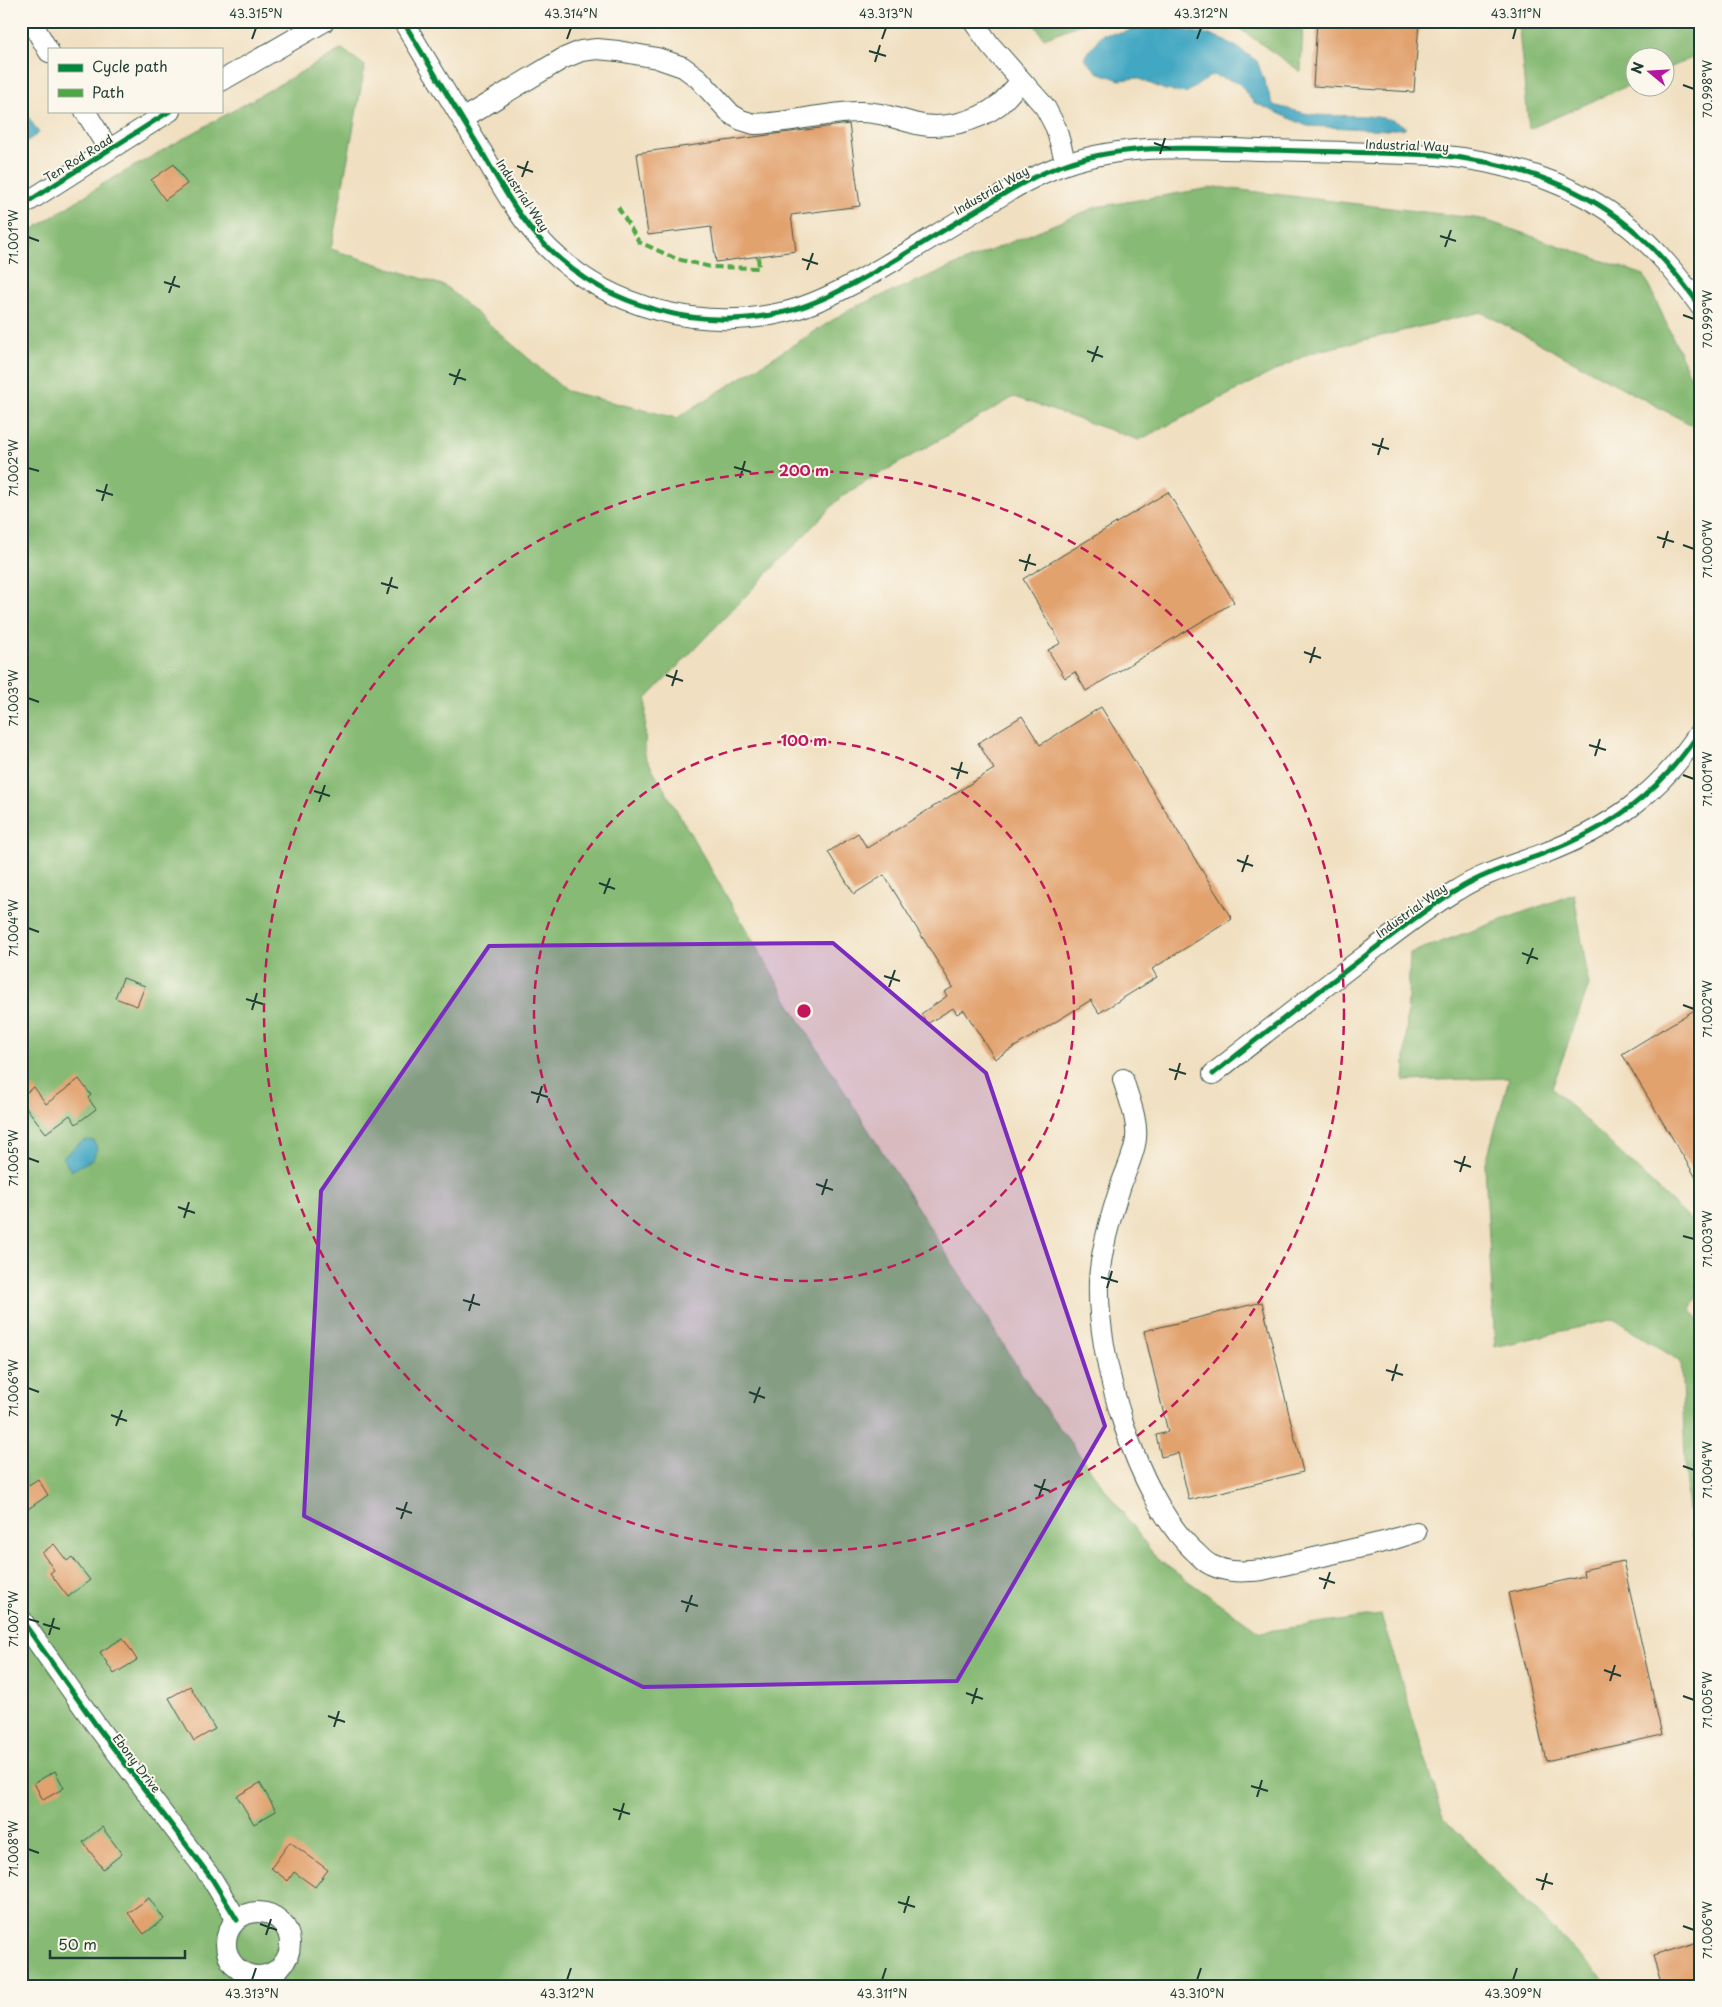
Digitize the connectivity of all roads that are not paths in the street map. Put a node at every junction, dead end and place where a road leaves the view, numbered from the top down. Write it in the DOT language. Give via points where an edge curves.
graph roads {
  1 [pos="31,21"];
  2 [pos="325,21"];
  3 [pos="403,21"];
  4 [pos="973,21"];
  5 [pos="48,50"];
  6 [pos="222,80"];
  7 [pos="1021,82"];
  8 [pos="86,112"];
  9 [pos="168,112"];
  10 [pos="462,120"];
  11 [pos="109,150"];
  12 [pos="1066,164"];
  13 [pos="21,206"];
  14 [pos="1701,306"];
  15 [pos="1701,730"];
  16 [pos="1213,1074"];
  17 [pos="1123,1079"];
  18 [pos="1416,1532"];
  19 [pos="21,1619"];
  20 [pos="236,1920"];
  1 -- 5 [label="street"];
  2 -- 6 [label="street"];
  3 -- 10 [label="street, Industrial Way"];
  4 -- 7 [label="street"];
  7 -- 10 [label="street" via="986,113 950,124 916,124 878,113 858,112 754,124 731,114 698,78 683,68 657,58 597,49 562,59"];
  7 -- 12 [label="street" via="1050,115"];
  8 -- 11 [label="street"];
  9 -- 11 [label="street, Ten Rod Road"];
  10 -- 12 [label="street, Industrial Way" via="525,220 569,267 628,300 695,318 756,318 815,302 848,286 1014,188"];
  11 -- 13 [label="street, Ten Rod Road"];
  12 -- 14 [label="street, Industrial Way" via="1121,151 1177,147 1462,157 1544,179 1602,207 1648,243"];
  15 -- 16 [label="street, Industrial Way" via="1665,777 1627,811 1562,846 1459,888 1422,912"];
  17 -- 18 [label="street" via="1136,1124 1136,1138 1112,1210 1101,1265 1099,1294 1103,1346 1116,1402 1130,1442 1171,1525 1208,1564 1227,1571 1244,1572"];
  19 -- 20 [label="street, Ebony Drive" via="212,1879"];
}
